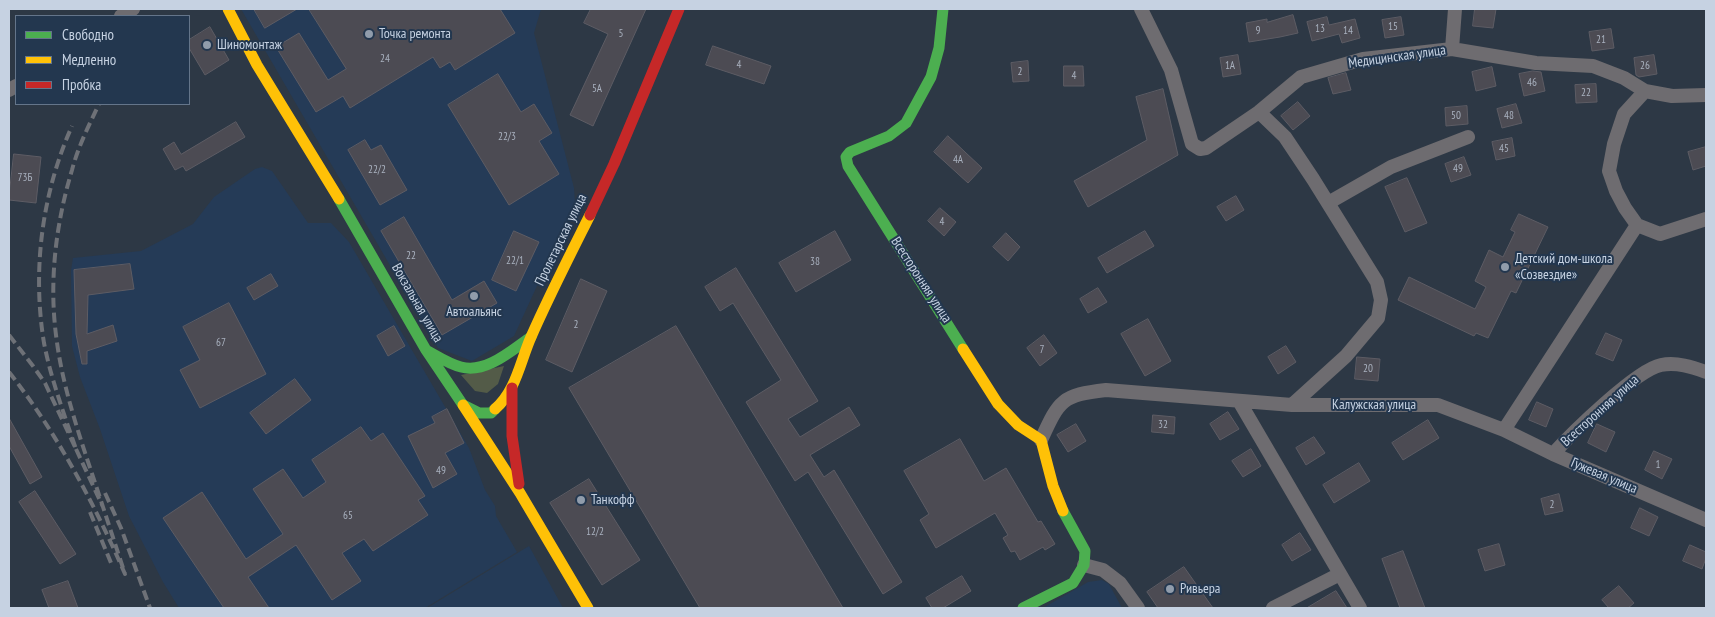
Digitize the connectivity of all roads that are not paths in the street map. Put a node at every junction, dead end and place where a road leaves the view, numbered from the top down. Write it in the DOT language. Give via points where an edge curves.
graph roads {
  1 [pos="228,9"];
  2 [pos="679,9"];
  3 [pos="943,9"];
  4 [pos="1141,9"];
  5 [pos="1455,9"];
  6 [pos="1452,50"];
  7 [pos="1645,91"];
  8 [pos="1706,95"];
  9 [pos="1259,112"];
  10 [pos="1468,137"];
  11 [pos="1328,203"];
  12 [pos="1706,219"];
  13 [pos="1638,225"];
  14 [pos="531,337"];
  15 [pos="426,350"];
  16 [pos="1706,372"];
  17 [pos="512,388"];
  18 [pos="1239,401"];
  19 [pos="463,405"];
  20 [pos="1292,405"];
  21 [pos="1504,430"];
  22 [pos="1041,440"];
  23 [pos="1553,454"];
  24 [pos="520,493"];
  25 [pos="1706,520"];
  26 [pos="1084,565"];
  27 [pos="1340,574"];
  28 [pos="588,608"];
  29 [pos="1022,608"];
  30 [pos="1138,608"];
  31 [pos="1273,608"];
  32 [pos="1360,608"];
  1 -- 15 [label="main road, Вокзальная улица" via="257,65"];
  2 -- 14 [label="main road, Пролетарская улица" via="614,164"];
  3 -- 22 [label="main road, Всесторонняя улица" via="939,48 931,77 910,116 889,136 850,152 846,157 848,166 998,404 1018,425"];
  4 -- 9 [label="street, Медицинская улица" via="1171,70 1192,144 1200,149 1206,148"];
  5 -- 6 [label="street"];
  6 -- 7 [label="street, Медицинская улица" via="1536,63 1593,66 1624,78"];
  6 -- 9 [label="street, Медицинская улица" via="1364,59 1301,77"];
  7 -- 8 [label="street, Медицинская улица" via="1672,96"];
  7 -- 13 [label="street" via="1624,114 1609,172 1625,208"];
  9 -- 11 [label="street" via="1284,136"];
  10 -- 11 [label="street" via="1391,167"];
  11 -- 20 [label="street" via="1377,282 1381,300 1378,318 1346,356"];
  12 -- 13 [label="street" via="1660,234"];
  13 -- 21 [label="street"];
  14 -- 15 [label="main road" via="494,362 479,367 464,368"];
  14 -- 17 [label="main road, Пролетарская улица"];
  15 -- 19 [label="main road, Вокзальная улица"];
  16 -- 23 [label="street, Всесторонняя улица" via="1684,365 1661,365 1640,375"];
  17 -- 19 [label="main road" via="491,413 479,413"];
  17 -- 24 [label="main road, Пролетарская улица" via="512,451"];
  18 -- 20 [label="street, Калужская улица"];
  18 -- 22 [label="street, Калужская улица" via="1106,390 1086,392 1068,398 1055,410"];
  18 -- 27 [label="street"];
  19 -- 24 [label="main road, Вокзальная улица"];
  20 -- 21 [label="street, Калужская улица" via="1438,405"];
  21 -- 23 [label="street, Гужевая улица"];
  22 -- 26 [label="main road" via="1066,519 1085,551"];
  23 -- 25 [label="street, Гужевая улица"];
  24 -- 28 [label="main road, Вокзальная улица"];
  26 -- 29 [label="main road" via="1073,583"];
  26 -- 30 [label="street" via="1103,570 1120,583"];
  27 -- 31 [label="street"];
  27 -- 32 [label="street"];
}
